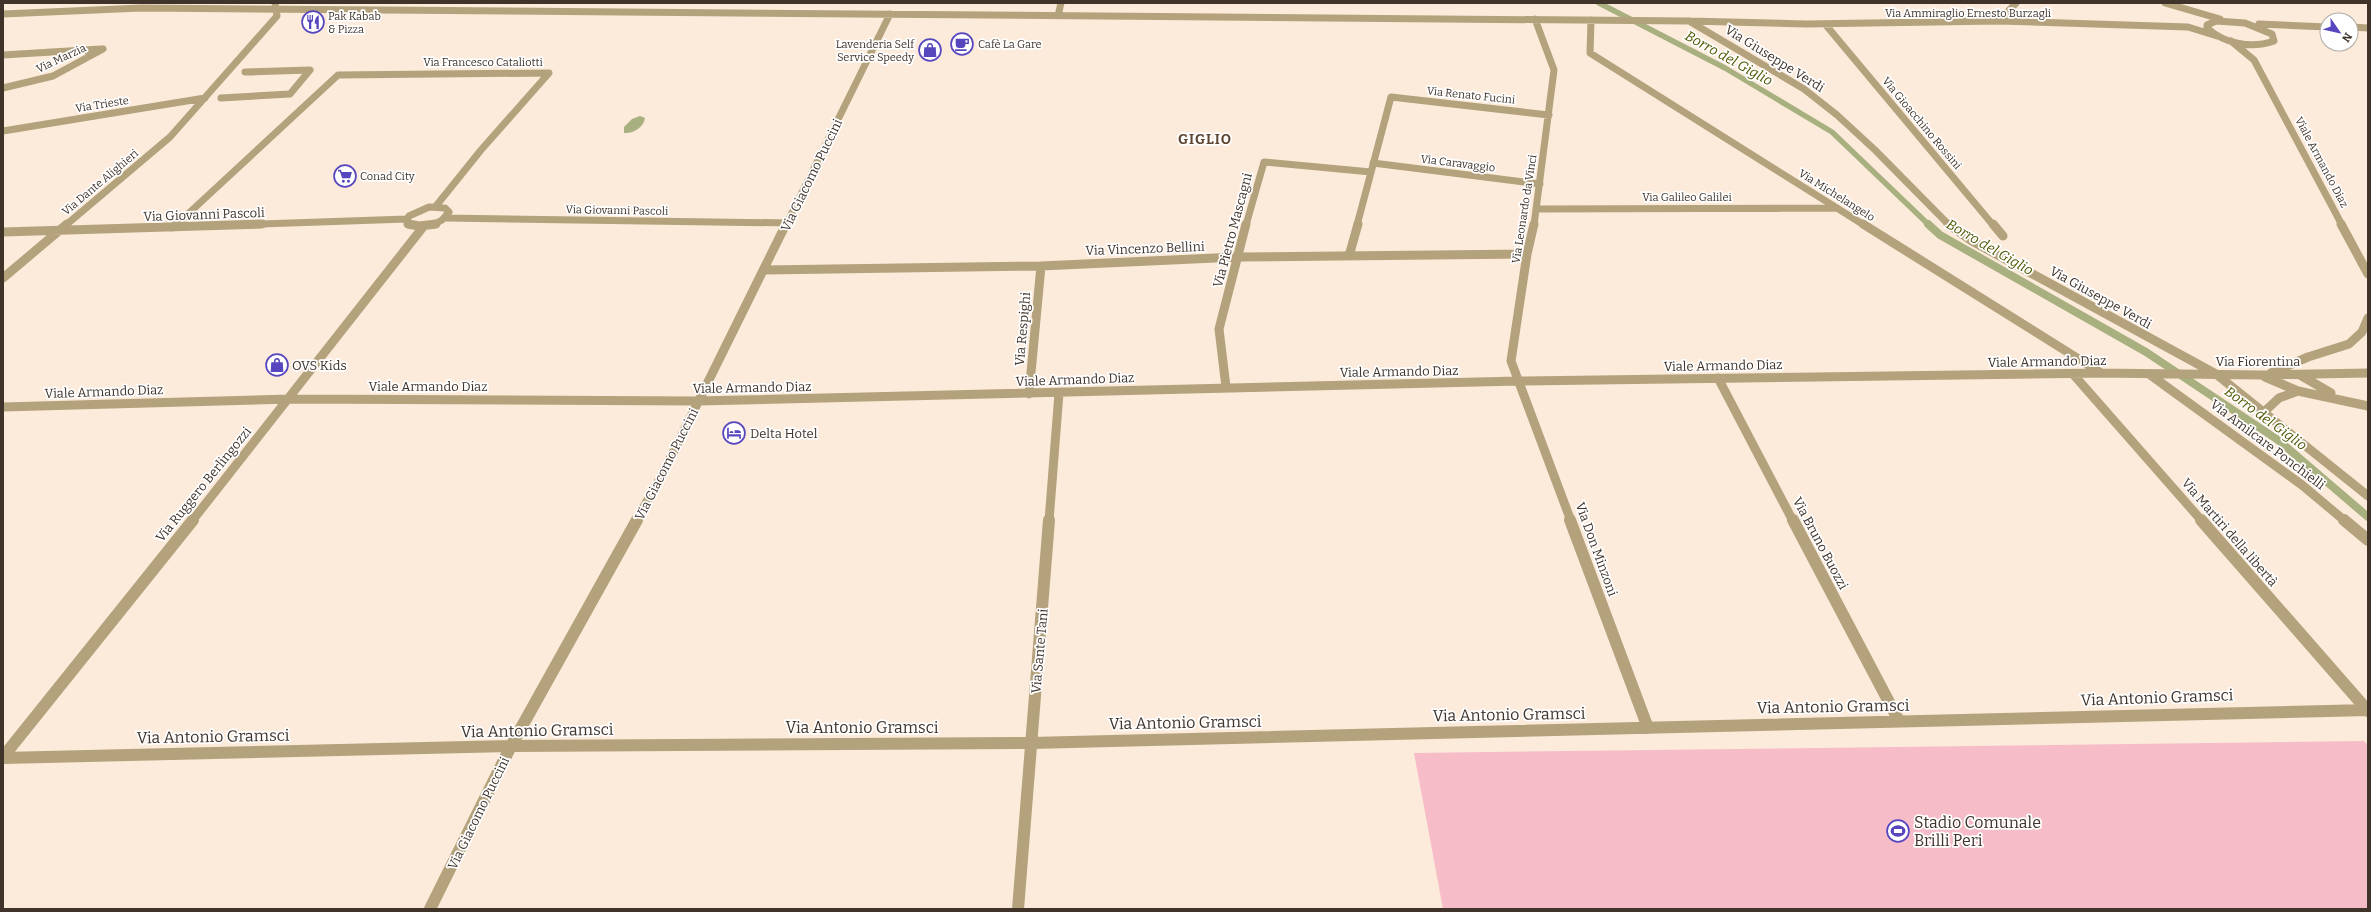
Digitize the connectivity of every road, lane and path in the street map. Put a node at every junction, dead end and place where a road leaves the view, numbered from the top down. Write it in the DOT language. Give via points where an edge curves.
graph roads {
  1 [pos="1061,3"];
  2 [pos="2016,3"];
  3 [pos="2165,3"];
  4 [pos="140,5"];
  5 [pos="276,6"];
  6 [pos="3,14"];
  7 [pos="890,14"];
  8 [pos="1058,16"];
  9 [pos="1535,19"];
  10 [pos="1591,20"];
  11 [pos="2224,20"];
  12 [pos="1689,21"];
  13 [pos="1999,21"];
  14 [pos="2245,23"];
  15 [pos="1825,24"];
  16 [pos="2314,27"];
  17 [pos="2319,27"];
  18 [pos="2281,35"];
  19 [pos="2217,36"];
  20 [pos="2232,41"];
  21 [pos="2253,44"];
  22 [pos="3,55"];
  23 [pos="2254,60"];
  24 [pos="245,72"];
  25 [pos="3,88"];
  26 [pos="206,98"];
  27 [pos="221,98"];
  28 [pos="1549,115"];
  29 [pos="3,131"];
  30 [pos="1372,168"];
  31 [pos="1540,184"];
  32 [pos="436,206"];
  33 [pos="1837,208"];
  34 [pos="1537,209"];
  35 [pos="446,218"];
  36 [pos="406,219"];
  37 [pos="788,223"];
  38 [pos="423,226"];
  39 [pos="173,227"];
  40 [pos="3,232"];
  41 [pos="59,232"];
  42 [pos="2003,236"];
  43 [pos="1527,254"];
  44 [pos="1349,256"];
  45 [pos="1237,257"];
  46 [pos="1041,266"];
  47 [pos="764,270"];
  48 [pos="2368,274"];
  49 [pos="3,278"];
  50 [pos="2368,318"];
  51 [pos="2365,334"];
  52 [pos="2368,372"];
  53 [pos="2101,373"];
  54 [pos="2073,374"];
  55 [pos="2149,374"];
  56 [pos="2216,374"];
  57 [pos="2264,375"];
  58 [pos="2300,375"];
  59 [pos="1718,378"];
  60 [pos="1519,381"];
  61 [pos="1226,387"];
  62 [pos="2298,391"];
  63 [pos="1059,393"];
  64 [pos="1028,394"];
  65 [pos="290,399"];
  66 [pos="698,401"];
  67 [pos="2354,402"];
  68 [pos="2368,406"];
  69 [pos="3,407"];
  70 [pos="2264,412"];
  71 [pos="2368,496"];
  72 [pos="2368,540"];
  73 [pos="2368,710"];
  74 [pos="1899,721"];
  75 [pos="1648,728"];
  76 [pos="1031,743"];
  77 [pos="511,746"];
  78 [pos="3,758"];
  79 [pos="430,909"];
  80 [pos="1018,909"];
  1 -- 8 [label="street"];
  2 -- 13 [label="street"];
  3 -- 11 [label="street, Via Ammiraglio Ernesto Burzagli"];
  4 -- 5 [label="street, Via Ammiraglio Ernesto Burzagli"];
  4 -- 6 [label="street, Via Ammiraglio Ernesto Burzagli"];
  5 -- 7 [label="street, Via Ammiraglio Ernesto Burzagli"];
  5 -- 26 [label="street, Via Dante Alighieri" via="278,16"];
  7 -- 8 [label="street, Via Ammiraglio Ernesto Burzagli"];
  7 -- 37 [label="street, Via Giacomo Puccini"];
  8 -- 9 [label="street, Via Ammiraglio Ernesto Burzagli"];
  9 -- 10 [label="street, Via Ammiraglio Ernesto Burzagli"];
  9 -- 28 [label="street, Via Leonardo da Vinci" via="1554,70"];
  10 -- 12 [label="street, Via Ammiraglio Ernesto Burzagli"];
  10 -- 33 [label="street, Via Michelangelo" via="1590,53"];
  11 -- 14 [label="street, Via Ammiraglio Ernesto Burzagli"];
  11 -- 19 [label="street" via="2207,25"];
  12 -- 15 [label="street, Via Ammiraglio Ernesto Burzagli"];
  12 -- 56 [label="street, Via Giuseppe Verdi" via="1804,89 1875,150 1944,221 1972,241"];
  13 -- 15 [label="street, Via Ammiraglio Ernesto Burzagli"];
  13 -- 19 [label="street, Via Ammiraglio Ernesto Burzagli" via="2188,27"];
  14 -- 16 [label="street, Via Ammiraglio Ernesto Burzagli"];
  14 -- 18 [label="street, Via Ammiraglio Ernesto Burzagli"];
  15 -- 42 [label="street, Via Gioacchino Rossini"];
  16 -- 17 [label="street, Via Ammiraglio Ernesto Burzagli"];
  16 -- 18 [label="street, Via Ammiraglio Ernesto Burzagli"];
  18 -- 21 [label="street, Via Ammiraglio Ernesto Burzagli" via="2270,44"];
  19 -- 20 [label="street, Via Ammiraglio Ernesto Burzagli"];
  20 -- 21 [label="street, Via Ammiraglio Ernesto Burzagli"];
  20 -- 23 [label="street, Viale Armando Diaz"];
  21 -- 23 [label="street, Viale Armando Diaz"];
  22 -- 25 [label="street, Via Marzia" via="103,49 53,76"];
  23 -- 48 [label="street, Viale Armando Diaz"];
  24 -- 27 [label="street" via="310,70 290,94"];
  26 -- 29 [label="street, Via Trieste"];
  26 -- 41 [label="street, Via Dante Alighieri" via="170,137"];
  28 -- 30 [label="street, Via Renato Fucini" via="1391,97"];
  28 -- 31 [label="street, Via Leonardo da Vinci"];
  30 -- 31 [label="street, Via Caravaggio"];
  30 -- 44 [label="street"];
  30 -- 45 [label="street, Via Pietro Mascagni" via="1264,162"];
  31 -- 34 [label="street, Via Leonardo da Vinci"];
  32 -- 35 [label="street" via="448,210"];
  32 -- 36 [label="street, Via Giovanni Pascoli" via="417,210"];
  32 -- 39 [label="street, Via Francesco Cataliotti" via="549,73 338,75"];
  33 -- 34 [label="street, Via Galileo Galilei"];
  33 -- 53 [label="street, Via Michelangelo"];
  34 -- 43 [label="street, Via Leonardo da Vinci"];
  35 -- 37 [label="street, Via Giovanni Pascoli"];
  35 -- 38 [label="street, Via Giovanni Pascoli" via="436,224"];
  36 -- 38 [label="street, Via Giovanni Pascoli" via="408,224"];
  36 -- 39 [label="street, Via Giovanni Pascoli"];
  37 -- 47 [label="street, Via Giacomo Puccini"];
  38 -- 65 [label="street, Via Ruggero Berlingozzi"];
  39 -- 41 [label="street, Via Giovanni Pascoli"];
  40 -- 41 [label="street, Via Giovanni Pascoli"];
  41 -- 49 [label="street, Via Dante Alighieri"];
  43 -- 44 [label="street, Via Vincenzo Bellini"];
  43 -- 60 [label="street, Via Leonardo da Vinci" via="1511,361"];
  44 -- 45 [label="street, Via Vincenzo Bellini"];
  45 -- 46 [label="street, Via Vincenzo Bellini"];
  45 -- 61 [label="street, Via Pietro Mascagni" via="1219,329"];
  46 -- 47 [label="street, Via Vincenzo Bellini"];
  46 -- 64 [label="street, Via Respighi"];
  47 -- 66 [label="street, Via Giacomo Puccini"];
  50 -- 51 [label="street"];
  51 -- 57 [label="street" via="2349,344"];
  52 -- 58 [label="street, Via Fiorentina"];
  53 -- 54 [label="street, Viale Armando Diaz"];
  53 -- 55 [label="street, Viale Armando Diaz"];
  54 -- 59 [label="street, Viale Armando Diaz"];
  54 -- 73 [label="street, Via Martiri della libertà"];
  55 -- 56 [label="street, Via Fiorentina"];
  55 -- 72 [label="street, Via Amilcare Ponchielli" via="2302,485"];
  56 -- 57 [label="street, Via Fiorentina"];
  56 -- 70 [label="street, Via Giuseppe Verdi"];
  57 -- 58 [label="street, Via Fiorentina"];
  57 -- 62 [label="street"];
  58 -- 67 [label="street" via="2322,390"];
  59 -- 60 [label="street, Viale Armando Diaz"];
  59 -- 74 [label="street, Via Bruno Buozzi"];
  60 -- 61 [label="street, Viale Armando Diaz"];
  60 -- 75 [label="street, Via Don Minzoni"];
  61 -- 63 [label="street, Viale Armando Diaz"];
  62 -- 67 [label="street"];
  62 -- 70 [label="street" via="2279,398"];
  63 -- 64 [label="street, Viale Armando Diaz"];
  63 -- 76 [label="street, Via Sante Tani"];
  64 -- 66 [label="street, Viale Armando Diaz"];
  65 -- 66 [label="street, Viale Armando Diaz"];
  65 -- 69 [label="street, Viale Armando Diaz"];
  65 -- 78 [label="street, Via Ruggero Berlingozzi"];
  66 -- 77 [label="street, Via Giacomo Puccini" via="662,475"];
  67 -- 68 [label="street"];
  70 -- 71 [label="street, Via Giuseppe Verdi"];
  73 -- 74 [label="street, Via Antonio Gramsci"];
  74 -- 75 [label="street, Via Antonio Gramsci"];
  75 -- 76 [label="street, Via Antonio Gramsci"];
  76 -- 77 [label="street, Via Antonio Gramsci"];
  76 -- 80 [label="street, Via Sante Tani"];
  77 -- 78 [label="street, Via Antonio Gramsci"];
  77 -- 79 [label="street, Via Giacomo Puccini"];
}
